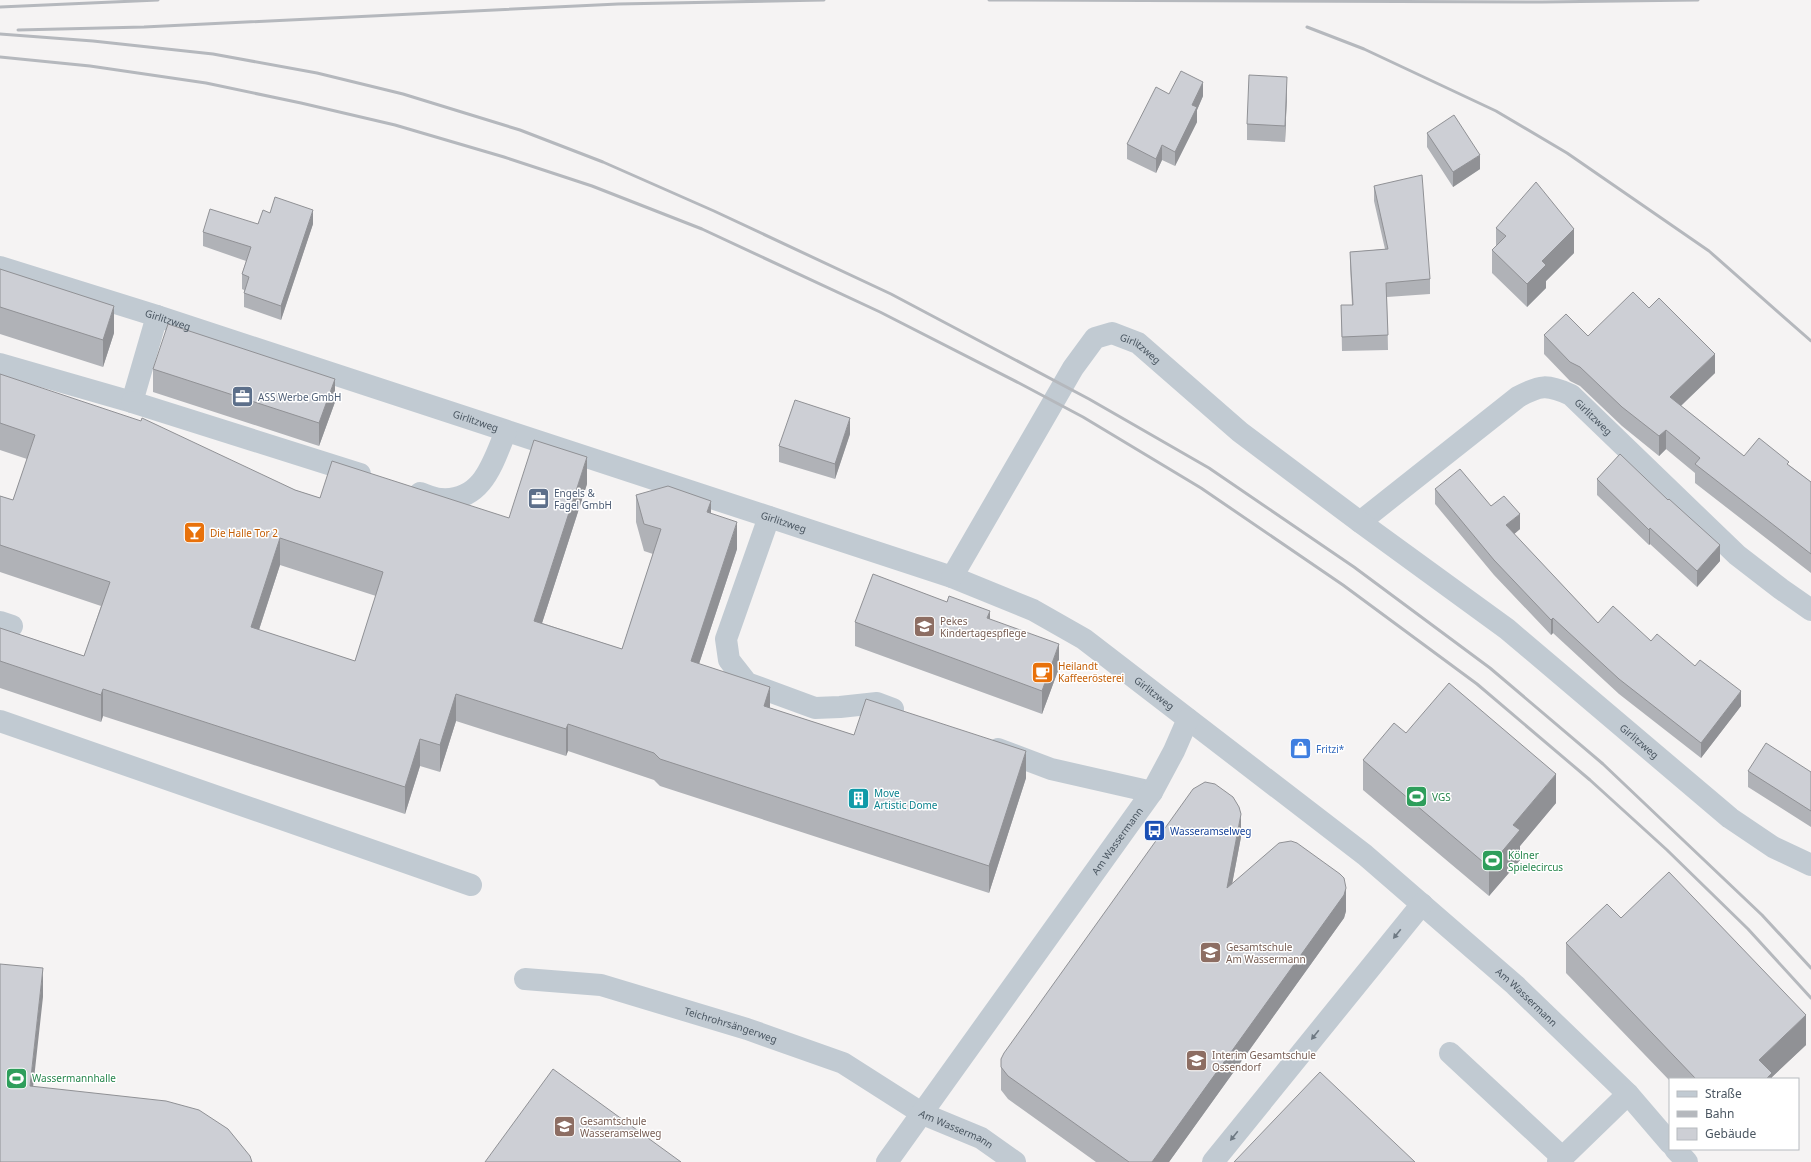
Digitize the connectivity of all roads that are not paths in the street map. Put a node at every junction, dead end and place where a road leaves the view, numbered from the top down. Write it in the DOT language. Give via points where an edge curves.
graph roads {
  1 [pos="0,267"];
  2 [pos="157,316"];
  3 [pos="0,364"];
  4 [pos="132,402"];
  5 [pos="506,431"];
  6 [pos="380,480"];
  7 [pos="402,487"];
  8 [pos="769,517"];
  9 [pos="1360,522"];
  10 [pos="952,577"];
  11 [pos="1811,610"];
  12 [pos="913,716"];
  13 [pos="1188,719"];
  14 [pos="0,721"];
  15 [pos="978,741"];
  16 [pos="1152,792"];
  17 [pos="1811,865"];
  18 [pos="471,885"];
  19 [pos="1422,904"];
  20 [pos="525,979"];
  21 [pos="1450,1053"];
  22 [pos="1628,1094"];
  23 [pos="923,1114"];
  24 [pos="1669,1142"];
  25 [pos="1676,1150"];
  26 [pos="1561,1160"];
  27 [pos="887,1162"];
  28 [pos="1015,1162"];
  29 [pos="1213,1162"];
  30 [pos="1686,1162"];
  1 -- 2 [label="street, Girlitzweg"];
  2 -- 4 [label="street"];
  2 -- 5 [label="street, Girlitzweg"];
  3 -- 4 [label="street"];
  4 -- 6 [label="street"];
  5 -- 7 [label="street" via="490,470 475,490 457,498 440,499"];
  5 -- 8 [label="street, Girlitzweg"];
  8 -- 10 [label="street, Girlitzweg"];
  8 -- 12 [label="street" via="726,639 729,660 747,683 815,708 877,703"];
  9 -- 10 [label="street, Girlitzweg" via="1240,432 1138,343 1112,333 1095,338 1073,368"];
  9 -- 11 [label="street, Girlitzweg" via="1518,397 1535,387 1556,388 1571,395 1737,555"];
  9 -- 17 [label="street, Girlitzweg" via="1507,628 1730,818 1773,847"];
  10 -- 13 [label="street, Girlitzweg" via="1033,610 1084,639"];
  13 -- 16 [label="street, Am Wassermann"];
  13 -- 19 [label="street, Am Wassermann" via="1365,855"];
  14 -- 18 [label="street"];
  15 -- 16 [label="street" via="1051,769"];
  16 -- 23 [label="street, Am Wassermann"];
  19 -- 22 [label="street, Am Wassermann" via="1515,985"];
  19 -- 29 [label="street, one-way"];
  20 -- 23 [label="street, Teichrohrsängerweg" via="601,985 746,1029 842,1063"];
  21 -- 26 [label="street"];
  22 -- 24 [label="street, Am Wassermann"];
  22 -- 26 [label="street"];
  23 -- 27 [label="street"];
  23 -- 28 [label="street, Am Wassermann" via="981,1138"];
  25 -- 30 [label="street"];
}
